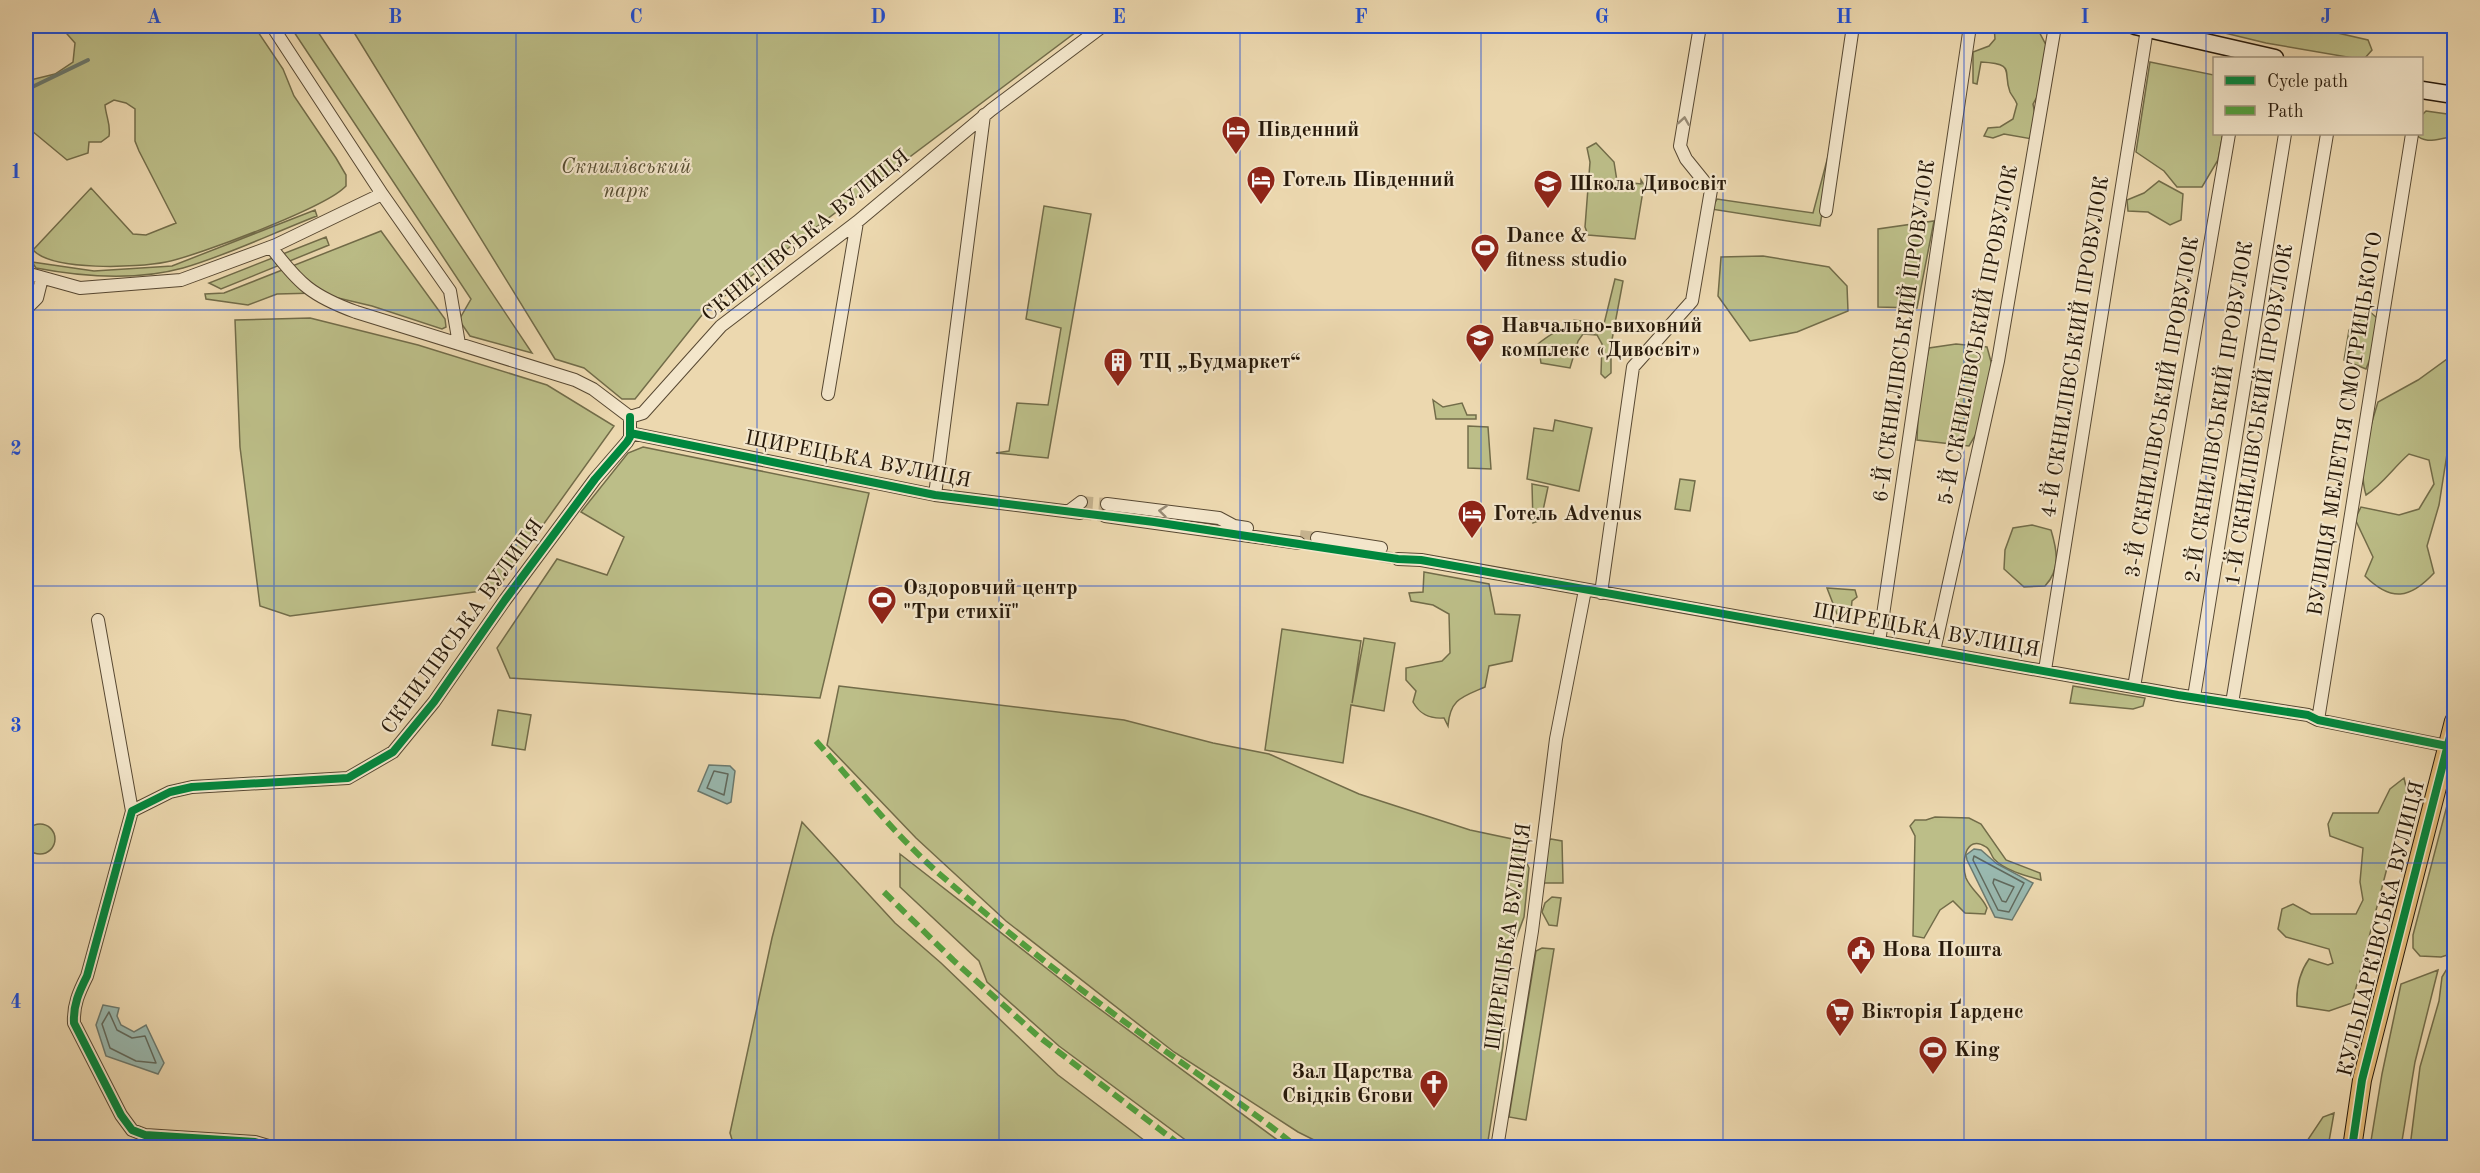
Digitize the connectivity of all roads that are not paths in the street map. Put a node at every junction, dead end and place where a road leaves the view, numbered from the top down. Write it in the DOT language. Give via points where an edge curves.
graph roads {
  1 [pos="272,26"];
  2 [pos="1103,26"];
  3 [pos="1700,26"];
  4 [pos="1853,26"];
  5 [pos="1970,26"];
  6 [pos="2055,26"];
  7 [pos="2141,27"];
  8 [pos="2241,56"];
  9 [pos="2258,57"];
  10 [pos="2423,90"];
  11 [pos="2454,95"];
  12 [pos="984,115"];
  13 [pos="2229,135"];
  14 [pos="2285,135"];
  15 [pos="2326,135"];
  16 [pos="2412,135"];
  17 [pos="382,194"];
  18 [pos="1826,211"];
  19 [pos="857,222"];
  20 [pos="273,246"];
  21 [pos="26,273"];
  22 [pos="42,278"];
  23 [pos="26,309"];
  24 [pos="459,344"];
  25 [pos="828,394"];
  26 [pos="630,417"];
  27 [pos="630,433"];
  28 [pos="935,495"];
  29 [pos="1077,508"];
  30 [pos="1106,510"];
  31 [pos="1296,539"];
  32 [pos="1317,542"];
  33 [pos="1380,552"];
  34 [pos="1398,555"];
  35 [pos="1585,590"];
  36 [pos="1601,593"];
  37 [pos="98,620"];
  38 [pos="1879,642"];
  39 [pos="1934,651"];
  40 [pos="2045,670"];
  41 [pos="2134,687"];
  42 [pos="2194,697"];
  43 [pos="2232,703"];
  44 [pos="2318,720"];
  45 [pos="2454,721"];
  46 [pos="2447,746"];
  47 [pos="132,811"];
  48 [pos="275,1148"];
  49 [pos="1497,1148"];
  50 [pos="2352,1148"];
  1 -- 17 [label="street"];
  2 -- 12 [label="street, СКНИЛІВСЬКА ВУЛИЦЯ"];
  36 -- 3 [label="street, one-way" via="1633,367 1692,301 1711,190 1680,146"];
  4 -- 18 [label="street"];
  5 -- 38 [label="street, 6-Й СКНИЛІВСЬКИЙ ПРОВУЛОК"];
  6 -- 39 [label="street, 5-Й СКНИЛІВСЬКИЙ ПРОВУЛОК" via="1998,362"];
  7 -- 8 [label="main road"];
  7 -- 40 [label="street, 4-Й СКНИЛІВСЬКИЙ ПРОВУЛОК"];
  8 -- 9 [label="main road"];
  10 -- 11 [label="main road"];
  12 -- 19 [label="street, СКНИЛІВСЬКА ВУЛИЦЯ"];
  12 -- 28 [label="street"];
  13 -- 41 [label="street, 3-Й СКНИЛІВСЬКИЙ ПРОВУЛОК"];
  14 -- 42 [label="street, 2-Й СКНИЛІВСЬКИЙ ПРОВУЛОК"];
  15 -- 43 [label="street, 1-Й СКНИЛІВСЬКИЙ ПРОВУЛОК"];
  16 -- 44 [label="street, ВУЛИЦЯ МЕЛЕТІЯ СМОТРИЦЬКОГО"];
  17 -- 20 [label="street"];
  17 -- 24 [label="street" via="450,291"];
  19 -- 25 [label="street"];
  19 -- 26 [label="street, СКНИЛІВСЬКА ВУЛИЦЯ" via="721,326 643,413"];
  20 -- 22 [label="street" via="181,280 80,288"];
  20 -- 24 [label="street" via="305,288 325,301"];
  21 -- 22 [label="street"];
  22 -- 23 [label="street" via="37,298"];
  24 -- 26 [label="street" via="575,380"];
  26 -- 27 [label="street"];
  27 -- 28 [label="street, ЩИРЕЦЬКА ВУЛИЦЯ"];
  27 -- 47 [label="street, СКНИЛІВСЬКА ВУЛИЦЯ" via="434,702 393,752 348,778 192,786"];
  28 -- 29 [label="street, ЩИРЕЦЬКА ВУЛИЦЯ"];
  30 -- 31 [label="street"];
  32 -- 33 [label="street"];
  34 -- 35 [label="street, ЩИРЕЦЬКА ВУЛИЦЯ"];
  35 -- 36 [label="street, ЩИРЕЦЬКА ВУЛИЦЯ"];
  35 -- 49 [label="street, ЩИРЕЦЬКА ВУЛИЦЯ" via="1556,739 1532,931"];
  36 -- 38 [label="street, ЩИРЕЦЬКА ВУЛИЦЯ"];
  37 -- 47 [label="street"];
  38 -- 39 [label="street, ЩИРЕЦЬКА ВУЛИЦЯ"];
  39 -- 40 [label="street, ЩИРЕЦЬКА ВУЛИЦЯ"];
  40 -- 41 [label="street, ЩИРЕЦЬКА ВУЛИЦЯ"];
  41 -- 42 [label="street, ЩИРЕЦЬКА ВУЛИЦЯ"];
  42 -- 43 [label="street, ЩИРЕЦЬКА ВУЛИЦЯ"];
  43 -- 44 [label="street, ЩИРЕЦЬКА ВУЛИЦЯ"];
  44 -- 46 [label="street, ЩИРЕЦЬКА ВУЛИЦЯ"];
  45 -- 46 [label="main road, КУЛЬПАРКІВСЬКА ВУЛИЦЯ"];
  46 -- 50 [label="main road, КУЛЬПАРКІВСЬКА ВУЛИЦЯ" via="2362,1080"];
  47 -- 48 [label="street" via="87,976 77,995 74,1023 132,1130 145,1135 255,1142"];
}
